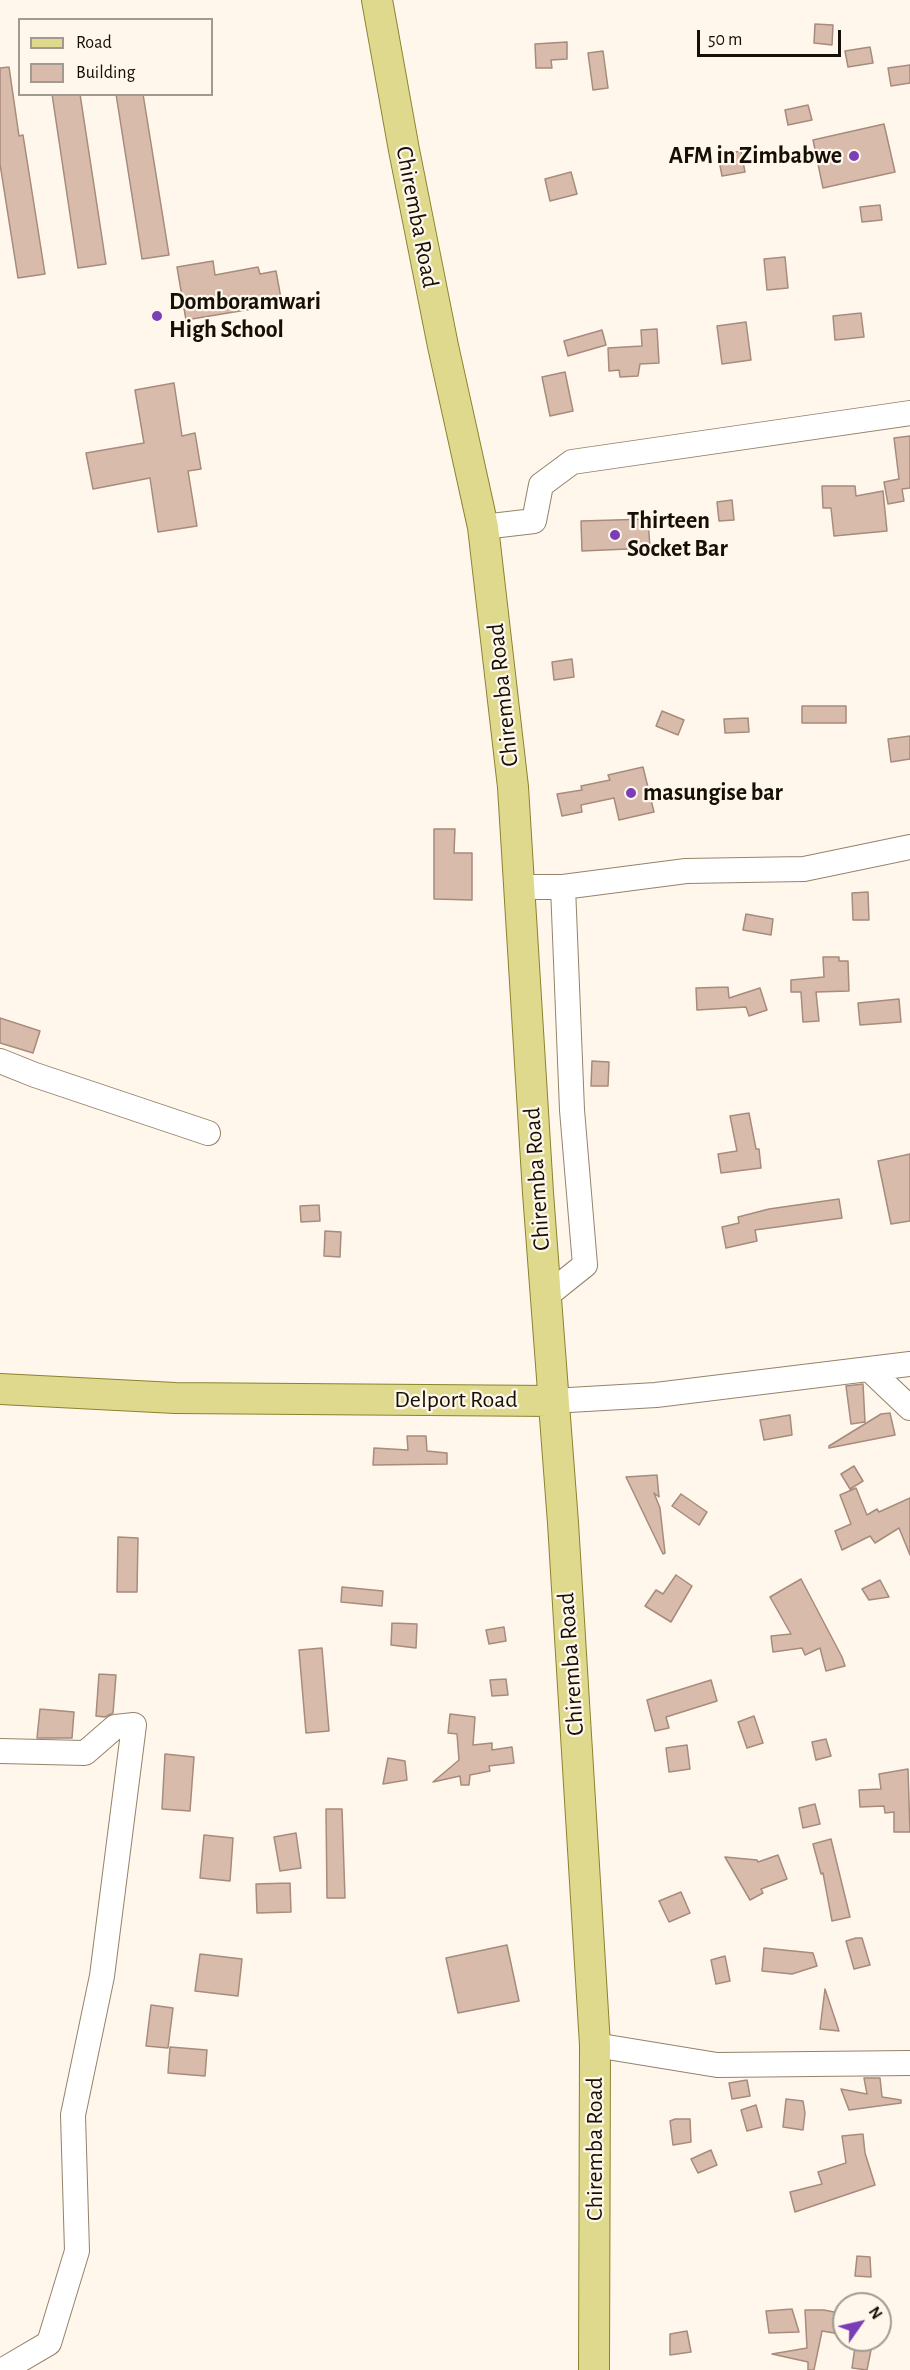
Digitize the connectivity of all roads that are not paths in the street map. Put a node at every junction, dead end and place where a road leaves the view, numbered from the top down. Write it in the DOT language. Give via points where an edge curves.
graph roads {
  1 [pos="377,0"];
  2 [pos="910,413"];
  3 [pos="483,527"];
  4 [pos="910,847"];
  5 [pos="520,886"];
  6 [pos="563,887"];
  7 [pos="0,1061"];
  8 [pos="208,1133"];
  9 [pos="545,1297"];
  10 [pos="910,1364"];
  11 [pos="869,1369"];
  12 [pos="0,1389"];
  13 [pos="552,1401"];
  14 [pos="910,1408"];
  15 [pos="0,1751"];
  16 [pos="595,2045"];
  17 [pos="910,2063"];
  18 [pos="3,2370"];
  19 [pos="594,2370"];
  1 -- 3 [label="main road, Chiremba Road" via="443,346"];
  2 -- 3 [label="street" via="572,462 540,485 534,521"];
  3 -- 5 [label="main road, Chiremba Road" via="507,719"];
  4 -- 6 [label="street" via="804,869 686,871"];
  5 -- 6 [label="street"];
  5 -- 9 [label="main road, Chiremba Road"];
  6 -- 9 [label="street" via="572,1110 585,1264"];
  7 -- 8 [label="street"];
  9 -- 13 [label="main road, Chiremba Road"];
  10 -- 11 [label="street, Delport Road"];
  11 -- 13 [label="street, Delport Road" via="656,1395"];
  11 -- 14 [label="street"];
  12 -- 13 [label="main road, Delport Road" via="175,1398"];
  13 -- 16 [label="main road, Chiremba Road"];
  15 -- 18 [label="street" via="85,1753 115,1727 134,1725 102,1976 73,2115 76,2251 50,2343"];
  16 -- 17 [label="street" via="717,2065"];
  16 -- 19 [label="main road, Chiremba Road"];
}
